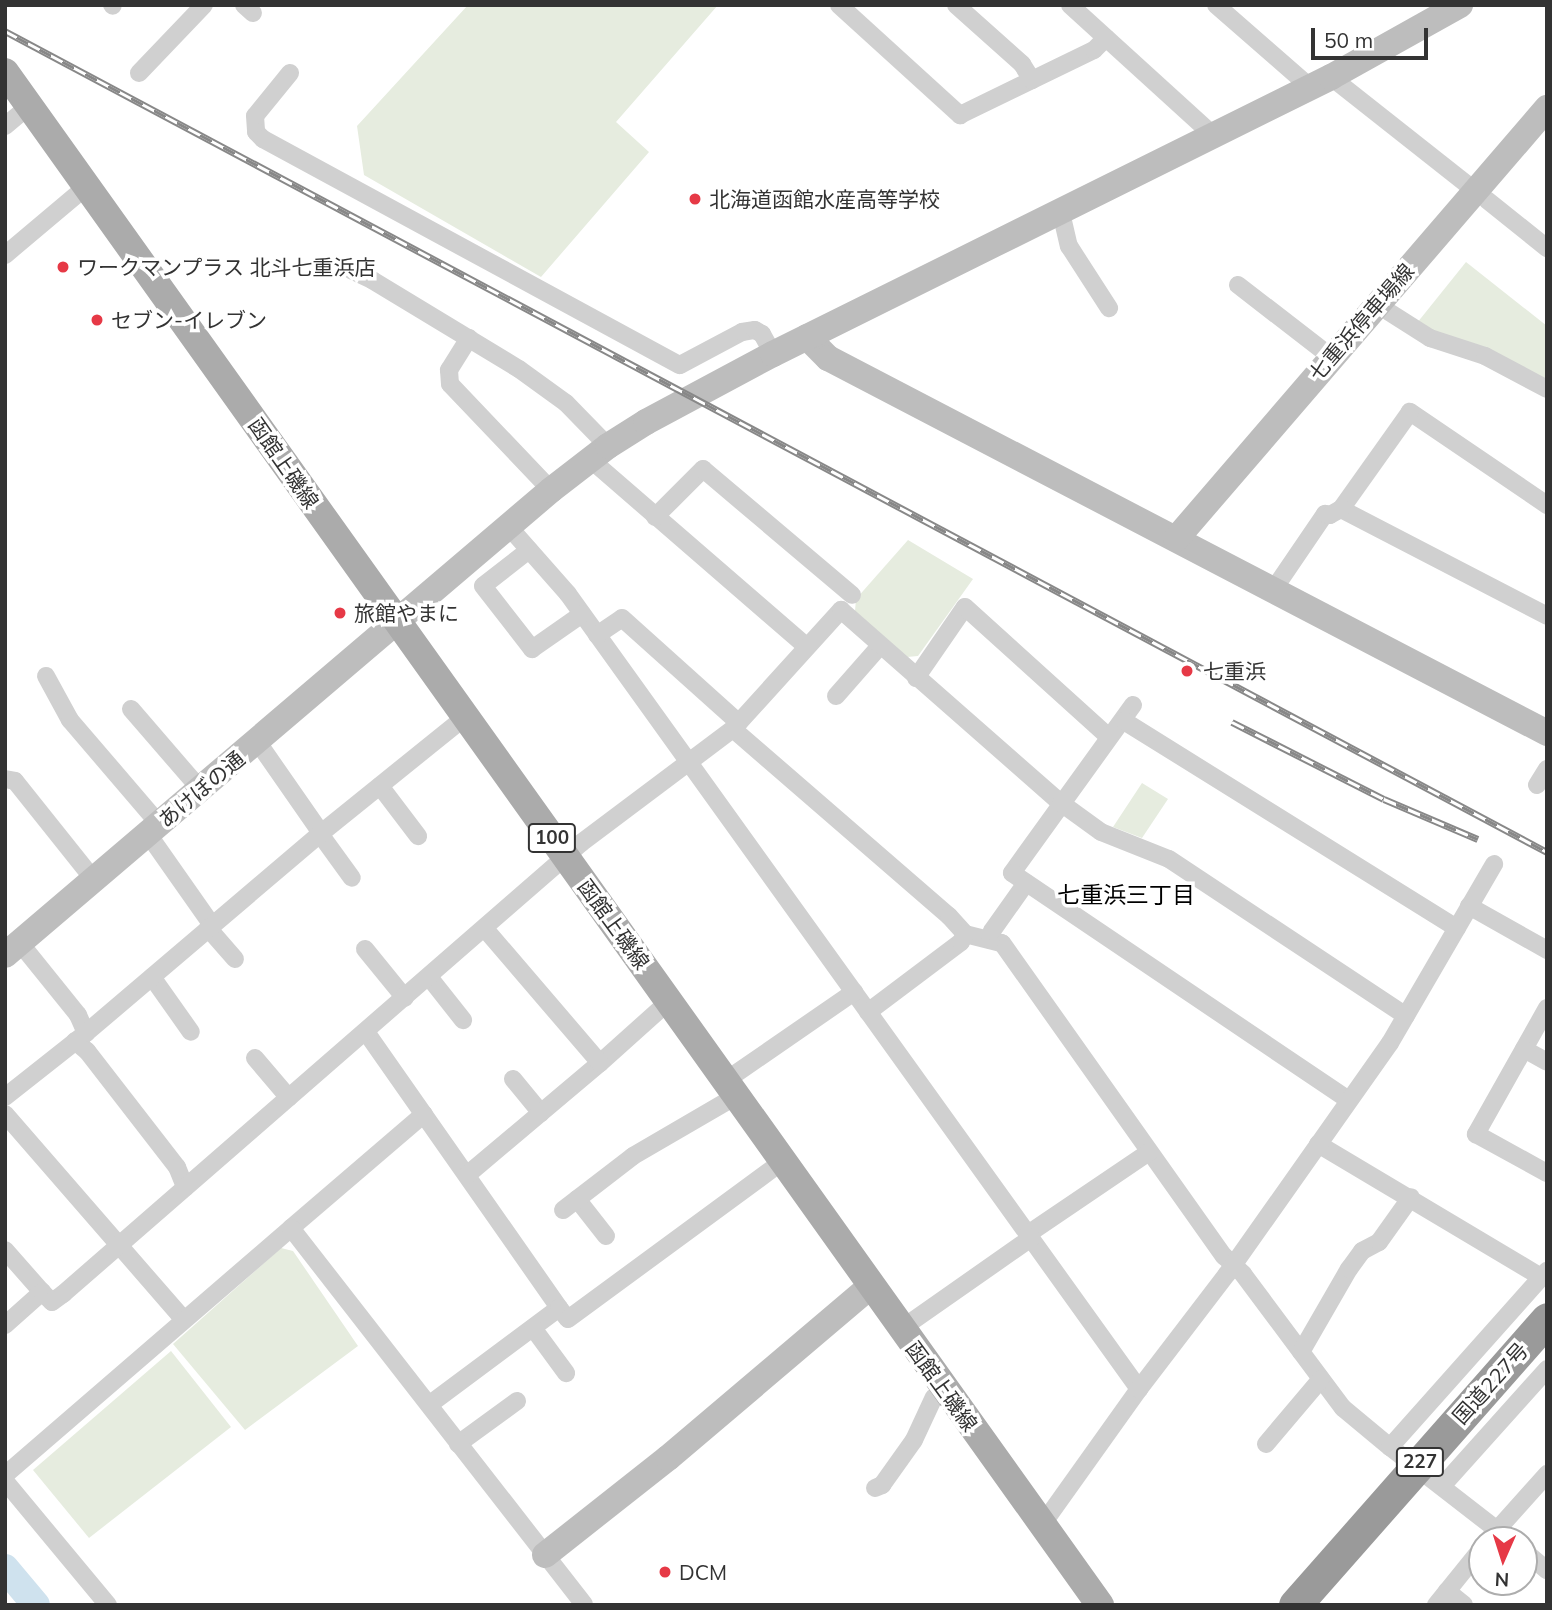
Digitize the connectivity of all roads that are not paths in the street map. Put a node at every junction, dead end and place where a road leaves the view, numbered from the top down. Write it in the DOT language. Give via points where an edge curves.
graph roads {
  1 [pos="204,5"];
  2 [pos="839,5"];
  3 [pos="956,5"];
  4 [pos="1070,5"];
  5 [pos="1216,5"];
  6 [pos="1460,5"];
  7 [pos="1107,38"];
  8 [pos="5,72"];
  9 [pos="139,73"];
  10 [pos="290,73"];
  11 [pos="1032,80"];
  12 [pos="1320,82"];
  13 [pos="30,105"];
  14 [pos="1547,108"];
  15 [pos="5,126"];
  16 [pos="1214,136"];
  17 [pos="87,186"];
  18 [pos="1480,195"];
  19 [pos="1063,221"];
  20 [pos="1547,248"];
  21 [pos="5,255"];
  22 [pos="351,270"];
  23 [pos="1238,285"];
  24 [pos="1110,308"];
  25 [pos="1390,312"];
  26 [pos="807,337"];
  27 [pos="469,338"];
  28 [pos="773,354"];
  29 [pos="1331,357"];
  30 [pos="1547,389"];
  31 [pos="599,452"];
  32 [pos="551,490"];
  33 [pos="1547,505"];
  34 [pos="1341,509"];
  35 [pos="655,517"];
  36 [pos="509,527"];
  37 [pos="1176,539"];
  38 [pos="529,550"];
  39 [pos="1274,589"];
  40 [pos="852,595"];
  41 [pos="582,614"];
  42 [pos="1547,616"];
  43 [pos="398,623"];
  44 [pos="597,635"];
  45 [pos="880,646"];
  46 [pos="807,648"];
  47 [pos="46,676"];
  48 [pos="916,678"];
  49 [pos="836,696"];
  50 [pos="131,709"];
  51 [pos="466,717"];
  52 [pos="736,726"];
  53 [pos="1547,733"];
  54 [pos="1109,737"];
  55 [pos="257,741"];
  56 [pos="689,763"];
  57 [pos="1547,769"];
  58 [pos="5,779"];
  59 [pos="1537,785"];
  60 [pos="380,786"];
  61 [pos="201,789"];
  62 [pos="1061,803"];
  63 [pos="153,829"];
  64 [pos="321,833"];
  65 [pos="418,836"];
  66 [pos="567,858"];
  67 [pos="1494,864"];
  68 [pos="352,878"];
  69 [pos="94,880"];
  70 [pos="1026,883"];
  71 [pos="1469,906"];
  72 [pos="210,927"];
  73 [pos="1457,928"];
  74 [pos="485,929"];
  75 [pos="965,934"];
  76 [pos="990,940"];
  77 [pos="12,949"];
  78 [pos="365,949"];
  79 [pos="1547,950"];
  80 [pos="236,959"];
  81 [pos="152,977"];
  82 [pos="429,977"];
  83 [pos="854,992"];
  84 [pos="405,998"];
  85 [pos="669,1001"];
  86 [pos="1547,1008"];
  87 [pos="868,1012"];
  88 [pos="1406,1016"];
  89 [pos="463,1020"];
  90 [pos="191,1032"];
  91 [pos="366,1032"];
  92 [pos="81,1037"];
  93 [pos="1524,1049"];
  94 [pos="255,1058"];
  95 [pos="1547,1062"];
  96 [pos="600,1063"];
  97 [pos="513,1079"];
  98 [pos="731,1089"];
  99 [pos="5,1097"];
  100 [pos="289,1098"];
  101 [pos="1349,1100"];
  102 [pos="541,1113"];
  103 [pos="5,1114"];
  104 [pos="424,1114"];
  105 [pos="1318,1144"];
  106 [pos="1149,1152"];
  107 [pos="771,1170"];
  108 [pos="1547,1173"];
  109 [pos="467,1175"];
  110 [pos="185,1187"];
  111 [pos="1411,1197"];
  112 [pos="577,1199"];
  113 [pos="563,1210"];
  114 [pos="291,1228"];
  115 [pos="606,1236"];
  116 [pos="1030,1236"];
  117 [pos="119,1243"];
  118 [pos="5,1250"];
  119 [pos="1234,1264"];
  120 [pos="1544,1274"];
  121 [pos="871,1286"];
  122 [pos="42,1292"];
  123 [pos="559,1308"];
  124 [pos="183,1319"];
  125 [pos="1547,1319"];
  126 [pos="5,1325"];
  127 [pos="533,1328"];
  128 [pos="901,1329"];
  129 [pos="1301,1352"];
  130 [pos="1547,1369"];
  131 [pos="566,1373"];
  132 [pos="1321,1379"];
  133 [pos="1139,1388"];
  134 [pos="934,1397"];
  135 [pos="517,1401"];
  136 [pos="429,1405"];
  137 [pos="458,1444"];
  138 [pos="1266,1444"];
  139 [pos="1403,1457"];
  140 [pos="1547,1474"];
  141 [pos="5,1475"];
  142 [pos="5,1481"];
  143 [pos="1443,1485"];
  144 [pos="875,1488"];
  145 [pos="1042,1525"];
  146 [pos="1487,1526"];
  147 [pos="1507,1526"];
  148 [pos="545,1555"];
  149 [pos="1468,1565"];
  150 [pos="1441,1598"];
  151 [pos="1093,1602"];
  152 [pos="108,1605"];
  153 [pos="584,1605"];
  154 [pos="1295,1605"];
  155 [pos="1464,1605"];
  1 -- 9 [label="street"];
  2 -- 11 [label="street" via="960,115"];
  3 -- 11 [label="street" via="1022,64"];
  4 -- 7 [label="street"];
  5 -- 12 [label="street"];
  6 -- 12 [label="street, あけぼの通"];
  7 -- 11 [label="street" via="1094,50"];
  7 -- 16 [label="street"];
  8 -- 13 [label="main road, 函館上磯線 / 100"];
  10 -- 28 [label="street" via="255,116 256,132 263,139 680,365 742,332 755,330"];
  12 -- 16 [label="street, あけぼの通"];
  12 -- 18 [label="street"];
  13 -- 15 [label="street"];
  13 -- 17 [label="main road, 函館上磯線 / 100"];
  14 -- 18 [label="street, 七重浜停車場線"];
  16 -- 26 [label="street, あけぼの通"];
  17 -- 21 [label="street"];
  17 -- 43 [label="main road, 函館上磯線 / 100"];
  18 -- 20 [label="street"];
  18 -- 29 [label="street, 七重浜停車場線"];
  19 -- 24 [label="street" via="1069,246"];
  22 -- 27 [label="street"];
  23 -- 29 [label="street"];
  25 -- 30 [label="street" via="1430,338 1485,356"];
  26 -- 28 [label="street, あけぼの通"];
  26 -- 37 [label="street" via="828,358"];
  27 -- 31 [label="street" via="566,403"];
  27 -- 32 [label="street" via="449,370 450,384"];
  28 -- 31 [label="street, あけぼの通"];
  29 -- 37 [label="street, 七重浜停車場線"];
  31 -- 32 [label="street, あけぼの通"];
  31 -- 35 [label="street"];
  32 -- 36 [label="street, あけぼの通"];
  33 -- 34 [label="street" via="1410,412"];
  34 -- 39 [label="street" via="1325,514"];
  34 -- 42 [label="street"];
  35 -- 40 [label="street" via="703,469"];
  35 -- 46 [label="street"];
  36 -- 38 [label="street"];
  36 -- 43 [label="street, あけぼの通"];
  37 -- 39 [label="street"];
  38 -- 41 [label="street"];
  38 -- 41 [label="street" via="483,586 532,649"];
  39 -- 53 [label="street"];
  41 -- 44 [label="street"];
  43 -- 51 [label="main road, 函館上磯線 / 100"];
  43 -- 55 [label="street, あけぼの通"];
  44 -- 52 [label="street" via="622,618"];
  44 -- 56 [label="street"];
  45 -- 46 [label="street" via="841,610"];
  45 -- 48 [label="street"];
  45 -- 49 [label="street"];
  46 -- 52 [label="street"];
  47 -- 63 [label="street" via="70,720"];
  48 -- 54 [label="street" via="965,607"];
  48 -- 62 [label="street"];
  50 -- 61 [label="street"];
  51 -- 60 [label="street"];
  51 -- 66 [label="main road, 函館上磯線 / 100"];
  52 -- 56 [label="street"];
  52 -- 75 [label="street"];
  54 -- 62 [label="street"];
  54 -- 73 [label="street" via="1129,713"];
  55 -- 61 [label="street, あけぼの通"];
  55 -- 64 [label="street"];
  56 -- 66 [label="street"];
  56 -- 83 [label="street"];
  57 -- 59 [label="street"];
  58 -- 69 [label="street" via="15,781"];
  60 -- 64 [label="street"];
  60 -- 65 [label="street"];
  61 -- 63 [label="street, あけぼの通"];
  62 -- 70 [label="street" via="1012,873"];
  62 -- 88 [label="street" via="1101,832 1168,859"];
  63 -- 69 [label="street, あけぼの通"];
  63 -- 72 [label="street"];
  64 -- 68 [label="street"];
  64 -- 72 [label="street"];
  66 -- 74 [label="street"];
  66 -- 85 [label="main road, 函館上磯線 / 100"];
  67 -- 71 [label="street"];
  69 -- 77 [label="street, あけぼの通"];
  70 -- 76 [label="street"];
  70 -- 101 [label="street"];
  71 -- 73 [label="street"];
  71 -- 79 [label="street"];
  72 -- 80 [label="street"];
  72 -- 81 [label="street"];
  73 -- 88 [label="street"];
  74 -- 82 [label="street"];
  74 -- 96 [label="street"];
  75 -- 76 [label="street"];
  75 -- 87 [label="street" via="961,942"];
  76 -- 106 [label="street" via="1002,943"];
  77 -- 92 [label="street" via="78,1015"];
  78 -- 84 [label="street"];
  81 -- 90 [label="street"];
  81 -- 92 [label="street"];
  82 -- 84 [label="street"];
  82 -- 89 [label="street"];
  83 -- 87 [label="street"];
  83 -- 98 [label="street"];
  84 -- 91 [label="street"];
  85 -- 96 [label="street"];
  85 -- 98 [label="main road, 函館上磯線 / 100"];
  86 -- 93 [label="street"];
  87 -- 116 [label="street"];
  88 -- 101 [label="street"];
  91 -- 100 [label="street"];
  91 -- 104 [label="street"];
  92 -- 99 [label="street"];
  92 -- 110 [label="street" via="177,1167"];
  93 -- 95 [label="street"];
  93 -- 108 [label="street" via="1476,1134"];
  94 -- 100 [label="street"];
  96 -- 102 [label="street"];
  97 -- 102 [label="street"];
  98 -- 112 [label="street"];
  98 -- 121 [label="main road, 函館上磯線 / 100"];
  100 -- 110 [label="street"];
  101 -- 105 [label="street"];
  102 -- 109 [label="street"];
  103 -- 117 [label="street"];
  104 -- 109 [label="street"];
  104 -- 114 [label="street"];
  105 -- 111 [label="street"];
  105 -- 119 [label="street"];
  106 -- 116 [label="street"];
  106 -- 119 [label="street"];
  107 -- 123 [label="street" via="568,1319"];
  109 -- 123 [label="street"];
  110 -- 117 [label="street"];
  111 -- 120 [label="street"];
  111 -- 129 [label="street" via="1379,1242 1362,1251 1349,1269"];
  112 -- 113 [label="street"];
  112 -- 115 [label="street"];
  114 -- 124 [label="street"];
  114 -- 136 [label="street"];
  116 -- 128 [label="street"];
  116 -- 133 [label="street"];
  117 -- 122 [label="street" via="52,1302"];
  117 -- 124 [label="street"];
  118 -- 122 [label="street"];
  119 -- 129 [label="street"];
  119 -- 133 [label="street"];
  120 -- 139 [label="street"];
  121 -- 128 [label="main road, 函館上磯線 / 100"];
  121 -- 148 [label="street"];
  122 -- 126 [label="street"];
  123 -- 127 [label="street"];
  124 -- 141 [label="street"];
  125 -- 139 [label="highway, 国道227号 / 227"];
  127 -- 131 [label="street"];
  127 -- 136 [label="street"];
  128 -- 145 [label="main road, 函館上磯線 / 100"];
  129 -- 132 [label="street"];
  130 -- 143 [label="street"];
  132 -- 138 [label="street"];
  132 -- 139 [label="street" via="1343,1408"];
  133 -- 145 [label="street"];
  134 -- 144 [label="street" via="914,1440 882,1485"];
  135 -- 137 [label="street"];
  136 -- 137 [label="street"];
  137 -- 148 [label="street"];
  139 -- 143 [label="street"];
  139 -- 154 [label="highway, 国道227号 / 227"];
  140 -- 147 [label="street"];
  142 -- 152 [label="street"];
  143 -- 146 [label="street"];
  145 -- 151 [label="main road, 函館上磯線 / 100"];
  148 -- 153 [label="street"];
  149 -- 150 [label="street"];
  150 -- 155 [label="street"];
}
